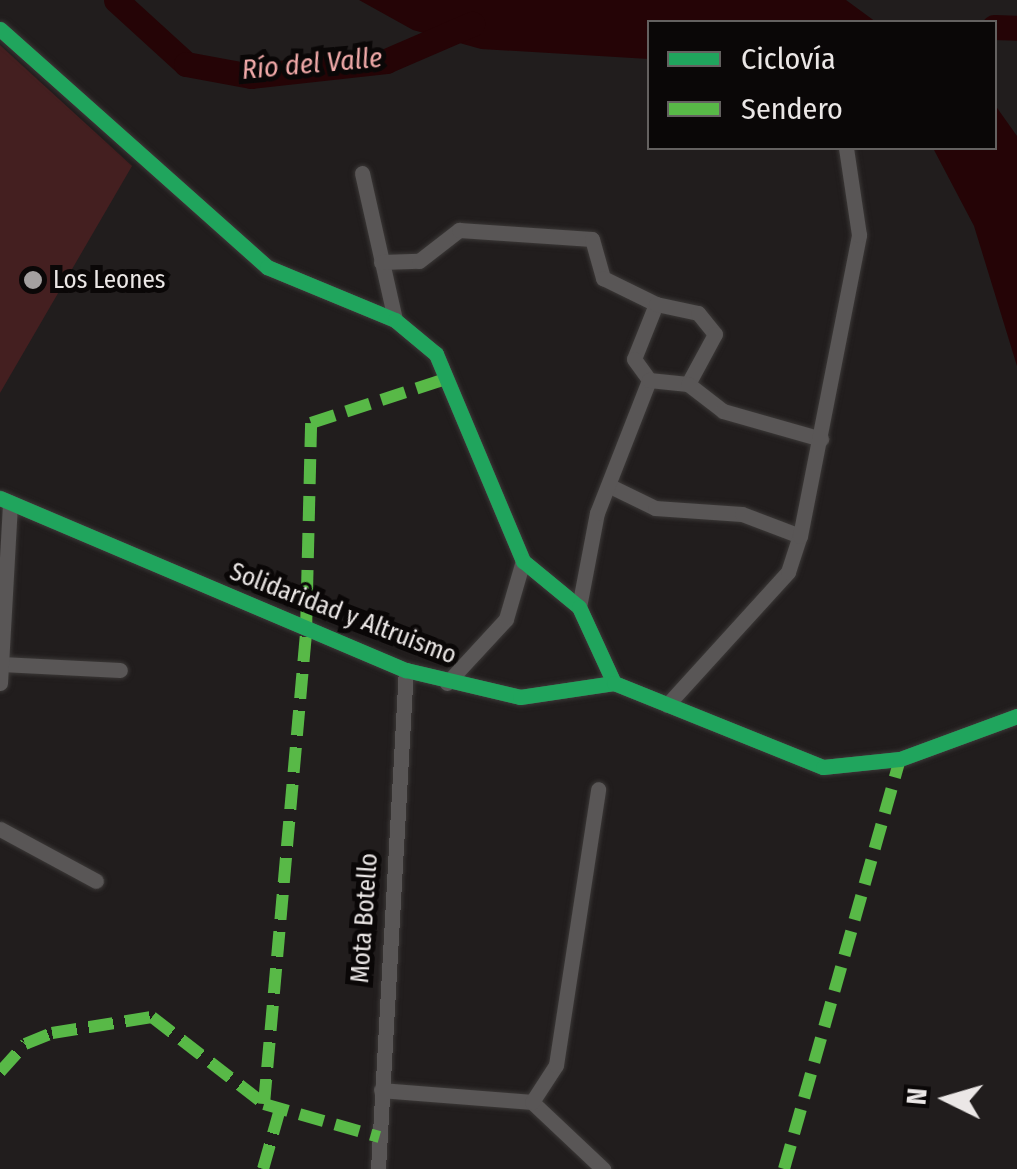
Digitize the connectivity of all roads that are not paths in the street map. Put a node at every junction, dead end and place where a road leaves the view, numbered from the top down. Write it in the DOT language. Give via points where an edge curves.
graph roads {
  1 [pos="0,29"];
  2 [pos="846,150"];
  3 [pos="362,173"];
  4 [pos="381,262"];
  5 [pos="656,304"];
  6 [pos="396,320"];
  7 [pos="649,380"];
  8 [pos="688,384"];
  9 [pos="821,440"];
  10 [pos="612,487"];
  11 [pos="5,500"];
  12 [pos="800,536"];
  13 [pos="523,561"];
  14 [pos="579,607"];
  15 [pos="1,664"];
  16 [pos="120,670"];
  17 [pos="406,670"];
  18 [pos="0,683"];
  19 [pos="446,683"];
  20 [pos="614,683"];
  21 [pos="667,705"];
  22 [pos="1017,716"];
  23 [pos="598,789"];
  24 [pos="0,829"];
  25 [pos="96,881"];
  26 [pos="381,1090"];
  27 [pos="532,1102"];
  28 [pos="378,1169"];
  29 [pos="603,1169"];
  1 -- 6 [label="street" via="267,267"];
  2 -- 9 [label="street" via="858,235"];
  3 -- 4 [label="street"];
  4 -- 5 [label="street" via="419,262 459,230 576,234 592,239 602,278"];
  4 -- 6 [label="street"];
  5 -- 7 [label="street" via="634,359"];
  5 -- 8 [label="street" via="698,313 715,334"];
  6 -- 13 [label="street" via="452,377"];
  7 -- 8 [label="street"];
  7 -- 10 [label="street" via="628,418"];
  8 -- 9 [label="street" via="723,411"];
  9 -- 12 [label="street"];
  10 -- 12 [label="street" via="655,508 742,514"];
  10 -- 14 [label="street" via="597,513"];
  11 -- 15 [label="street"];
  11 -- 17 [label="street, Solidaridad y Altruismo"];
  12 -- 21 [label="street" via="788,572"];
  13 -- 14 [label="street"];
  13 -- 19 [label="street" via="506,619"];
  14 -- 20 [label="street"];
  15 -- 16 [label="street"];
  15 -- 18 [label="street"];
  17 -- 19 [label="street, Solidaridad y Altruismo"];
  17 -- 26 [label="street, Mota Botello"];
  19 -- 20 [label="street, Solidaridad y Altruismo" via="520,697"];
  20 -- 21 [label="street"];
  21 -- 22 [label="street" via="844,771"];
  23 -- 27 [label="street" via="556,1065"];
  24 -- 25 [label="street"];
  26 -- 27 [label="street"];
  26 -- 28 [label="street, Mota Botello"];
  27 -- 29 [label="street"];
}
